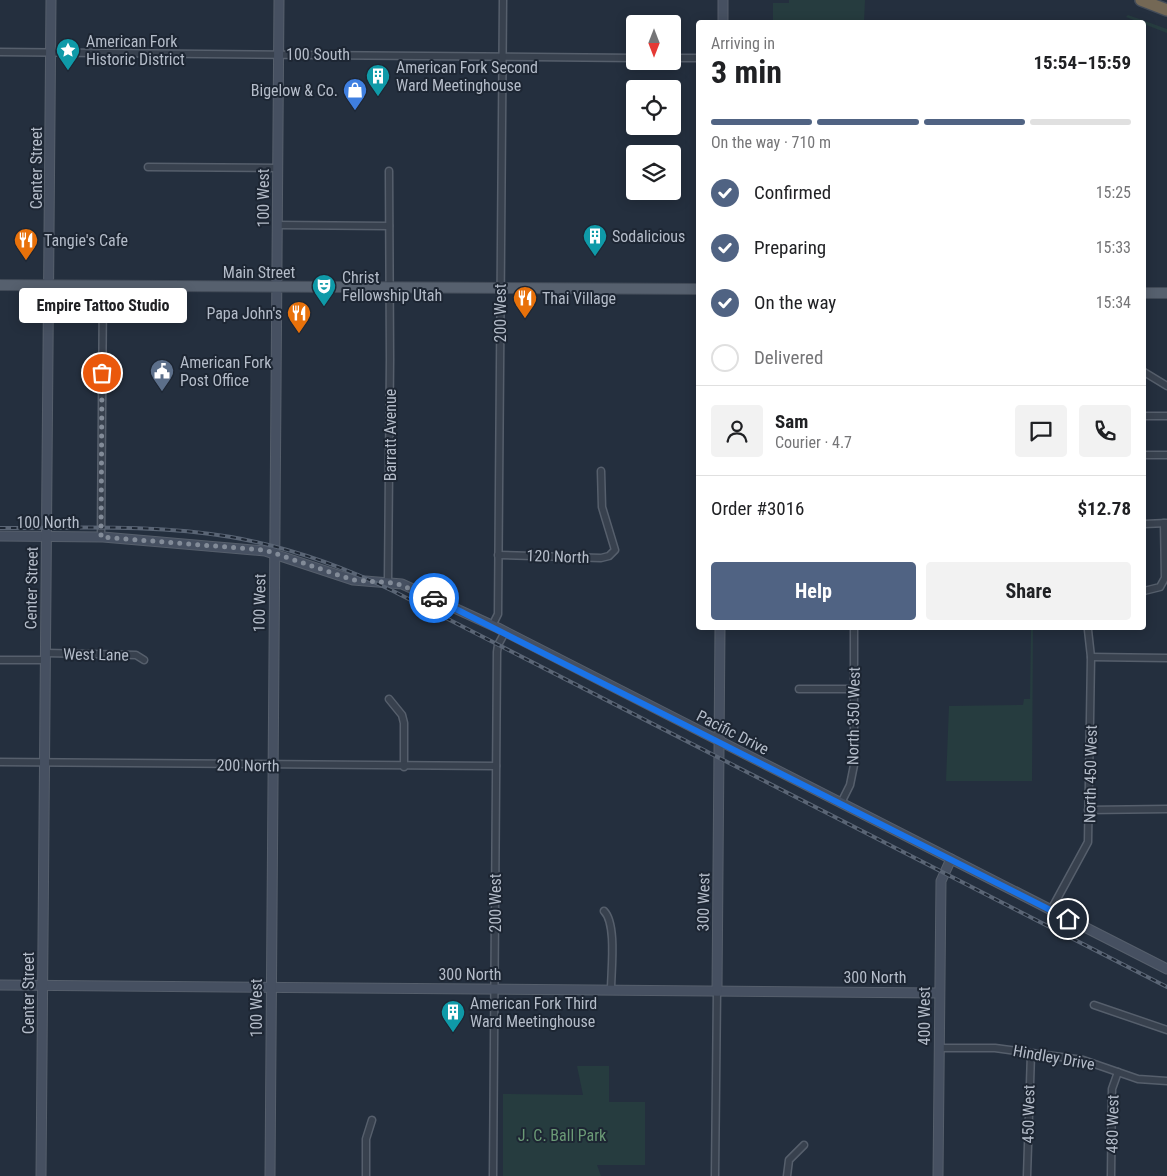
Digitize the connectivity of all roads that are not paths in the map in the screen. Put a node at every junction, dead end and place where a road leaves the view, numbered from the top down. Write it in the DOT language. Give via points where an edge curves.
graph roads {
  1 [pos="51,0"];
  2 [pos="279,0"];
  3 [pos="503,0"];
  4 [pos="723,0"];
  5 [pos="1141,0"];
  6 [pos="1167,10"];
  7 [pos="723,20"];
  8 [pos="0,52"];
  9 [pos="51,53"];
  10 [pos="279,54"];
  11 [pos="503,56"];
  12 [pos="626,58"];
  13 [pos="681,58"];
  14 [pos="696,58"];
  15 [pos="148,167"];
  16 [pos="278,168"];
  17 [pos="389,171"];
  18 [pos="278,225"];
  19 [pos="388,226"];
  20 [pos="0,285"];
  21 [pos="50,286"];
  22 [pos="103,286"];
  23 [pos="277,287"];
  24 [pos="390,289"];
  25 [pos="500,289"];
  26 [pos="696,289"];
  27 [pos="1146,293"];
  28 [pos="1167,293"];
  29 [pos="1146,373"];
  30 [pos="1167,386"];
  31 [pos="1146,416"];
  32 [pos="1167,416"];
  33 [pos="1146,455"];
  34 [pos="1167,455"];
  35 [pos="601,471"];
  36 [pos="1165,523"];
  37 [pos="1146,524"];
  38 [pos="0,536"];
  39 [pos="47,537"];
  40 [pos="101,537"];
  41 [pos="275,553"];
  42 [pos="498,555"];
  43 [pos="388,582"];
  44 [pos="1146,590"];
  45 [pos="492,626"];
  46 [pos="720,630"];
  47 [pos="854,630"];
  48 [pos="1088,630"];
  49 [pos="504,632"];
  50 [pos="46,656"];
  51 [pos="1091,657"];
  52 [pos="1167,658"];
  53 [pos="0,660"];
  54 [pos="144,660"];
  55 [pos="799,689"];
  56 [pos="854,689"];
  57 [pos="389,699"];
  58 [pos="719,741"];
  59 [pos="0,762"];
  60 [pos="45,763"];
  61 [pos="273,765"];
  62 [pos="404,766"];
  63 [pos="496,766"];
  64 [pos="841,803"];
  65 [pos="1167,809"];
  66 [pos="1088,810"];
  67 [pos="951,859"];
  68 [pos="1051,910"];
  69 [pos="604,911"];
  70 [pos="1167,969"];
  71 [pos="0,985"];
  72 [pos="43,985"];
  73 [pos="270,987"];
  74 [pos="494,989"];
  75 [pos="611,990"];
  76 [pos="717,991"];
  77 [pos="940,993"];
  78 [pos="1094,1004"];
  79 [pos="1167,1030"];
  80 [pos="939,1048"];
  81 [pos="1030,1053"];
  82 [pos="1118,1072"];
  83 [pos="1167,1081"];
  84 [pos="372,1120"];
  85 [pos="804,1145"];
  86 [pos="41,1176"];
  87 [pos="270,1176"];
  88 [pos="366,1176"];
  89 [pos="492,1176"];
  90 [pos="715,1176"];
  91 [pos="787,1176"];
  92 [pos="938,1176"];
  93 [pos="1027,1176"];
  94 [pos="1111,1176"];
  1 -- 9 [label="street, Center Street"];
  2 -- 10 [label="street, 100 West"];
  3 -- 11 [label="street, 200 West"];
  4 -- 7 [label="street"];
  5 -- 6 [label="highway"];
  8 -- 9 [label="street, 100 South"];
  9 -- 10 [label="street, 100 South"];
  9 -- 21 [label="street, Center Street"];
  10 -- 11 [label="street, 100 South"];
  10 -- 16 [label="street, 100 West"];
  11 -- 12 [label="street, 100 South"];
  11 -- 25 [label="street, 200 West"];
  13 -- 14 [label="street"];
  15 -- 16 [label="street"];
  16 -- 18 [label="street, 100 West"];
  17 -- 19 [label="street, Barratt Avenue"];
  18 -- 19 [label="street"];
  18 -- 23 [label="street, 100 West"];
  19 -- 24 [label="street, Barratt Avenue"];
  20 -- 21 [label="main road, Main Street"];
  21 -- 22 [label="main road, Main Street"];
  21 -- 39 [label="street, Center Street"];
  22 -- 23 [label="main road, Main Street"];
  22 -- 40 [label="street"];
  23 -- 24 [label="main road, Main Street"];
  23 -- 41 [label="street, 100 West"];
  24 -- 25 [label="main road, Main Street"];
  24 -- 43 [label="street, Barratt Avenue"];
  25 -- 26 [label="main road, Main Street"];
  25 -- 42 [label="street, 200 West"];
  27 -- 28 [label="main road"];
  29 -- 30 [label="street"];
  31 -- 32 [label="street"];
  33 -- 34 [label="street"];
  35 -- 42 [label="street, 120 North" via="602,507 615,550 609,556"];
  36 -- 37 [label="street"];
  36 -- 44 [label="street" via="1165,578 1160,587"];
  38 -- 39 [label="street, 100 North"];
  39 -- 40 [label="street, 100 North"];
  39 -- 50 [label="street, Center Street"];
  40 -- 41 [label="street, 100 North" via="249,548"];
  41 -- 43 [label="street, Pacific Drive" via="353,580"];
  41 -- 61 [label="street, 100 West"];
  42 -- 45 [label="street, 200 West" via="498,614"];
  43 -- 45 [label="street, Pacific Drive" via="412,588"];
  45 -- 49 [label="street, Pacific Drive"];
  46 -- 58 [label="street, 300 West"];
  47 -- 56 [label="street, North 350 West"];
  48 -- 51 [label="street, North 450 West"];
  49 -- 58 [label="street, Pacific Drive"];
  49 -- 63 [label="street, 200 West" via="497,652"];
  50 -- 53 [label="street, West Lane"];
  50 -- 54 [label="street, West Lane" via="136,655"];
  50 -- 60 [label="street, Center Street"];
  51 -- 52 [label="street"];
  51 -- 66 [label="street, North 450 West"];
  55 -- 56 [label="street"];
  56 -- 64 [label="street, North 350 West" via="854,765 850,785"];
  57 -- 62 [label="street" via="402,715 404,723"];
  58 -- 64 [label="street, Pacific Drive"];
  58 -- 76 [label="street, 300 West"];
  59 -- 60 [label="street, 200 North"];
  60 -- 61 [label="street, 200 North"];
  60 -- 72 [label="street, Center Street"];
  61 -- 62 [label="street, 200 North"];
  61 -- 73 [label="street, 100 West"];
  62 -- 63 [label="street, 200 North"];
  63 -- 74 [label="street, 200 West"];
  64 -- 67 [label="street, Pacific Drive"];
  65 -- 66 [label="street"];
  66 -- 68 [label="street, North 450 West" via="1088,842"];
  67 -- 68 [label="street, Pacific Drive"];
  67 -- 77 [label="street, 400 West" via="941,881"];
  68 -- 70 [label="street, Pacific Drive"];
  69 -- 75 [label="street" via="609,916 611,927"];
  71 -- 72 [label="street, 300 North"];
  72 -- 73 [label="street, 300 North"];
  72 -- 86 [label="street, Center Street"];
  73 -- 74 [label="street, 300 North"];
  73 -- 87 [label="street, 100 West"];
  74 -- 75 [label="street, 300 North"];
  74 -- 89 [label="street, 200 West"];
  75 -- 76 [label="street, 300 North"];
  76 -- 77 [label="street, 300 North"];
  76 -- 90 [label="street, 300 West"];
  77 -- 80 [label="street, 400 West"];
  78 -- 79 [label="street"];
  80 -- 81 [label="street, Hindley Drive" via="995,1048"];
  80 -- 92 [label="street, 400 West"];
  81 -- 82 [label="street, Hindley Drive" via="1093,1062"];
  81 -- 93 [label="street, 450 West"];
  82 -- 83 [label="street, Hindley Drive" via="1138,1079"];
  82 -- 94 [label="street, 480 West" via="1112,1089"];
  84 -- 88 [label="street" via="366,1139"];
  85 -- 91 [label="street" via="789,1160"];
}
